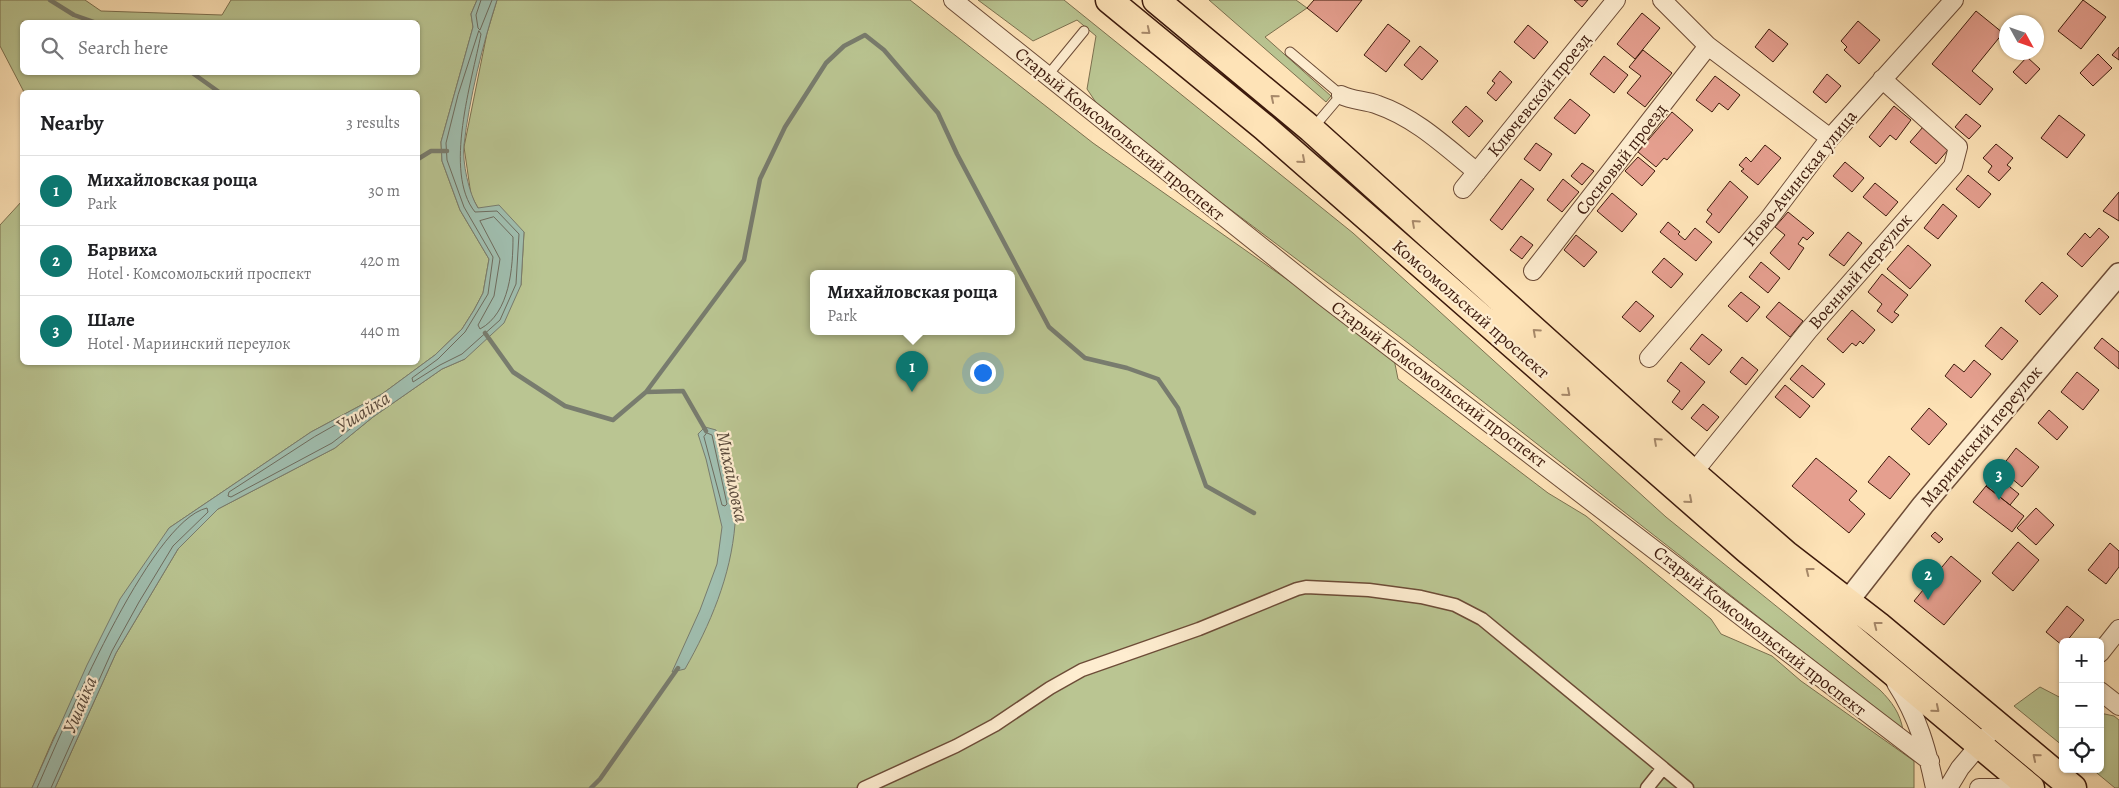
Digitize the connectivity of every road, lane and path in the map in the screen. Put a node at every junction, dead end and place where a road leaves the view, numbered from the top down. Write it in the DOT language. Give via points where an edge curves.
graph roads {
  1 [pos="953,0"];
  2 [pos="1109,0"];
  3 [pos="1156,0"];
  4 [pos="1616,0"];
  5 [pos="1662,0"];
  6 [pos="1954,0"];
  7 [pos="1084,31"];
  8 [pos="1708,46"];
  9 [pos="1290,52"];
  10 [pos="1048,75"];
  11 [pos="1882,79"];
  12 [pos="1341,95"];
  13 [pos="1311,130"];
  14 [pos="1830,138"];
  15 [pos="1477,172"];
  16 [pos="1463,189"];
  17 [pos="1533,271"];
  18 [pos="2119,274"];
  19 [pos="1649,358"];
  20 [pos="1693,473"];
  21 [pos="1847,602"];
  22 [pos="1830,621"];
  23 [pos="2119,629"];
  24 [pos="2104,648"];
  25 [pos="1885,666"];
  26 [pos="2104,694"];
  27 [pos="2119,706"];
  28 [pos="1997,724"];
  29 [pos="1979,745"];
  30 [pos="1930,761"];
  31 [pos="1663,768"];
  32 [pos="864,788"];
  33 [pos="1647,788"];
  34 [pos="1687,788"];
  35 [pos="1935,788"];
  36 [pos="1948,788"];
  37 [pos="1979,788"];
  38 [pos="2010,788"];
  39 [pos="2031,788"];
  40 [pos="2073,788"];
  1 -- 10 [label="street, Старый Комсомольский проспект"];
  2 -- 22 [label="main road, Комсомольский проспект, one-way" via="1266,128"];
  13 -- 3 [label="main road, Комсомольский проспект, one-way"];
  4 -- 15 [label="street, Ключевской проезд"];
  5 -- 8 [label="street"];
  6 -- 11 [label="street, Ново-Ачинская улица"];
  7 -- 10 [label="lane"];
  8 -- 14 [label="street"];
  8 -- 17 [label="street, Сосновый проезд"];
  9 -- 12 [label="lane"];
  10 -- 30 [label="street, Старый Комсомольский проспект" via="1323,296"];
  11 -- 14 [label="street, Ново-Ачинская улица"];
  11 -- 20 [label="street, Военный переулок" via="1958,147 1953,166 1808,331"];
  12 -- 13 [label="lane"];
  12 -- 15 [label="street" via="1378,104 1416,123"];
  20 -- 13 [label="main road, Комсомольский проспект, one-way"];
  14 -- 19 [label="street, Ново-Ачинская улица" via="1768,220"];
  15 -- 16 [label="street, Ключевской проезд"];
  18 -- 21 [label="street, Мариинский переулок" via="1923,505"];
  21 -- 20 [label="main road, Комсомольский проспект, one-way"];
  21 -- 22 [label="main road"];
  28 -- 21 [label="main road, Комсомольский проспект, one-way"];
  22 -- 25 [label="main road, Комсомольский проспект"];
  23 -- 24 [label="street"];
  25 -- 29 [label="main road, Комсомольский проспект, one-way"];
  25 -- 30 [label="street, Комсомольский проспект" via="1911,706"];
  26 -- 27 [label="street"];
  28 -- 29 [label="street"];
  40 -- 28 [label="main road, Комсомольский проспект, one-way"];
  29 -- 36 [label="street"];
  29 -- 39 [label="main road, Комсомольский проспект"];
  30 -- 35 [label="street, Комсомольский проспект"];
  31 -- 32 [label="street" via="1469,611 1413,596 1306,587 1200,629 1082,670 995,725"];
  31 -- 33 [label="street"];
  31 -- 34 [label="street"];
  37 -- 38 [label="street"];
}
